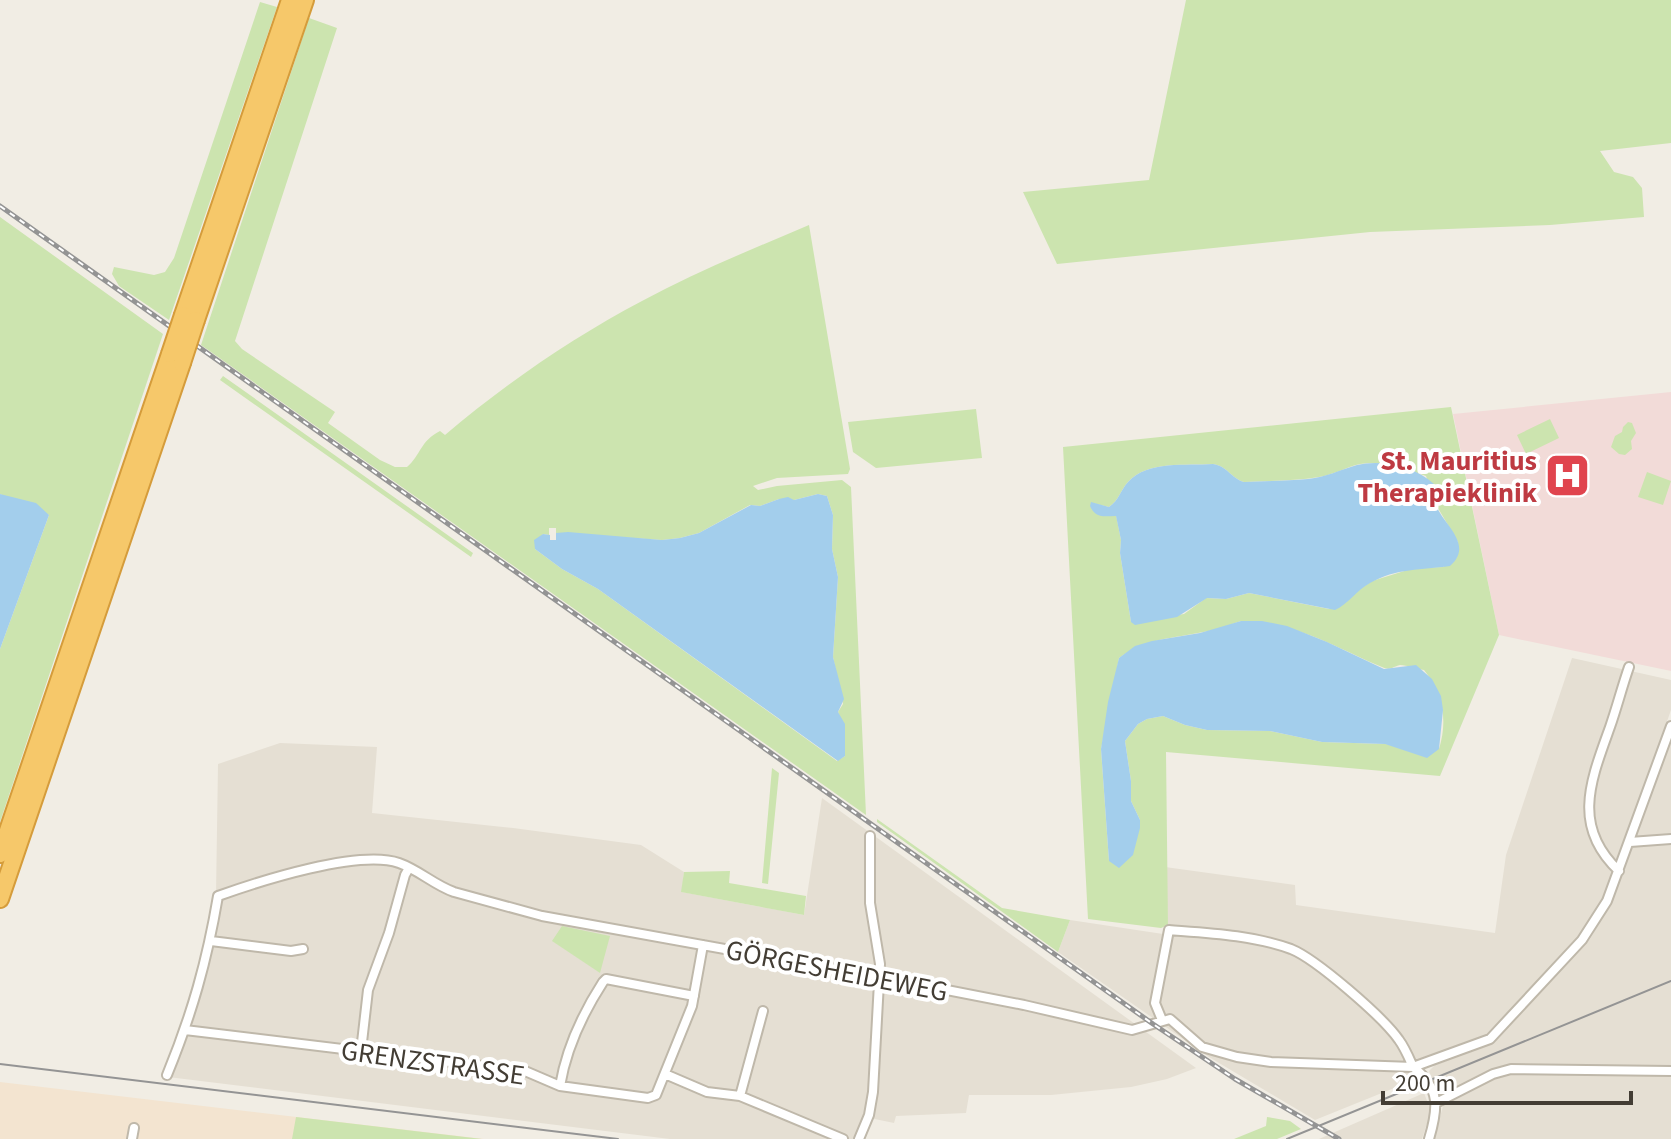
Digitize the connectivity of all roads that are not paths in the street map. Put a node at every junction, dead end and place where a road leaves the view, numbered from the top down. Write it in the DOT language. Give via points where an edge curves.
graph roads {
  1 [pos="290,0"];
  2 [pos="305,0"];
  3 [pos="190,318"];
  4 [pos="176,358"];
  5 [pos="1629,667"];
  6 [pos="1671,726"];
  7 [pos="870,836"];
  8 [pos="1671,839"];
  9 [pos="1630,842"];
  10 [pos="0,854"];
  11 [pos="409,868"];
  12 [pos="1619,871"];
  13 [pos="0,899"];
  14 [pos="211,941"];
  15 [pos="703,945"];
  16 [pos="303,949"];
  17 [pos="880,977"];
  18 [pos="694,996"];
  19 [pos="763,1011"];
  20 [pos="1162,1020"];
  21 [pos="185,1030"];
  22 [pos="361,1051"];
  23 [pos="1413,1067"];
  24 [pos="1671,1071"];
  25 [pos="665,1074"];
  26 [pos="167,1075"];
  27 [pos="560,1086"];
  28 [pos="740,1096"];
  29 [pos="1436,1103"];
  30 [pos="134,1128"];
  31 [pos="132,1139"];
  32 [pos="843,1139"];
  33 [pos="859,1139"];
  34 [pos="1429,1139"];
  1 -- 3 [label="highway"];
  2 -- 3 [label="highway"];
  3 -- 4 [label="highway, bridge"];
  4 -- 10 [label="highway"];
  4 -- 13 [label="highway"];
  5 -- 12 [label="street" via="1589,797 1594,837"];
  6 -- 9 [label="street"];
  7 -- 17 [label="street" via="870,903"];
  8 -- 9 [label="street"];
  9 -- 12 [label="street"];
  11 -- 14 [label="street, GÖRGESHEIDEWEG" via="380,858 350,860 218,896"];
  11 -- 15 [label="street, GÖRGESHEIDEWEG" via="440,887 517,910"];
  11 -- 22 [label="street" via="368,990"];
  12 -- 23 [label="street" via="1582,940 1490,1039"];
  14 -- 16 [label="street"];
  14 -- 21 [label="street"];
  15 -- 17 [label="street, GÖRGESHEIDEWEG"];
  15 -- 18 [label="street"];
  17 -- 20 [label="street, GÖRGESHEIDEWEG" via="1132,1030"];
  17 -- 33 [label="street" via="873,1092"];
  18 -- 25 [label="street"];
  18 -- 27 [label="street" via="606,979 574,1037"];
  19 -- 28 [label="street"];
  20 -- 23 [label="street" via="1174,1022 1202,1047 1237,1057"];
  20 -- 23 [label="street" via="1155,1003 1169,930 1253,940 1293,950 1333,977 1389,1028"];
  21 -- 22 [label="street, GRENZSTRASSE"];
  21 -- 26 [label="street"];
  22 -- 27 [label="street, GRENZSTRASSE" via="525,1071"];
  23 -- 29 [label="street" via="1425,1076"];
  24 -- 29 [label="street" via="1511,1069"];
  25 -- 27 [label="street, GRENZSTRASSE" via="656,1095 648,1098"];
  25 -- 28 [label="street" via="707,1092"];
  28 -- 32 [label="street"];
  29 -- 34 [label="street"];
  30 -- 31 [label="street"];
}
